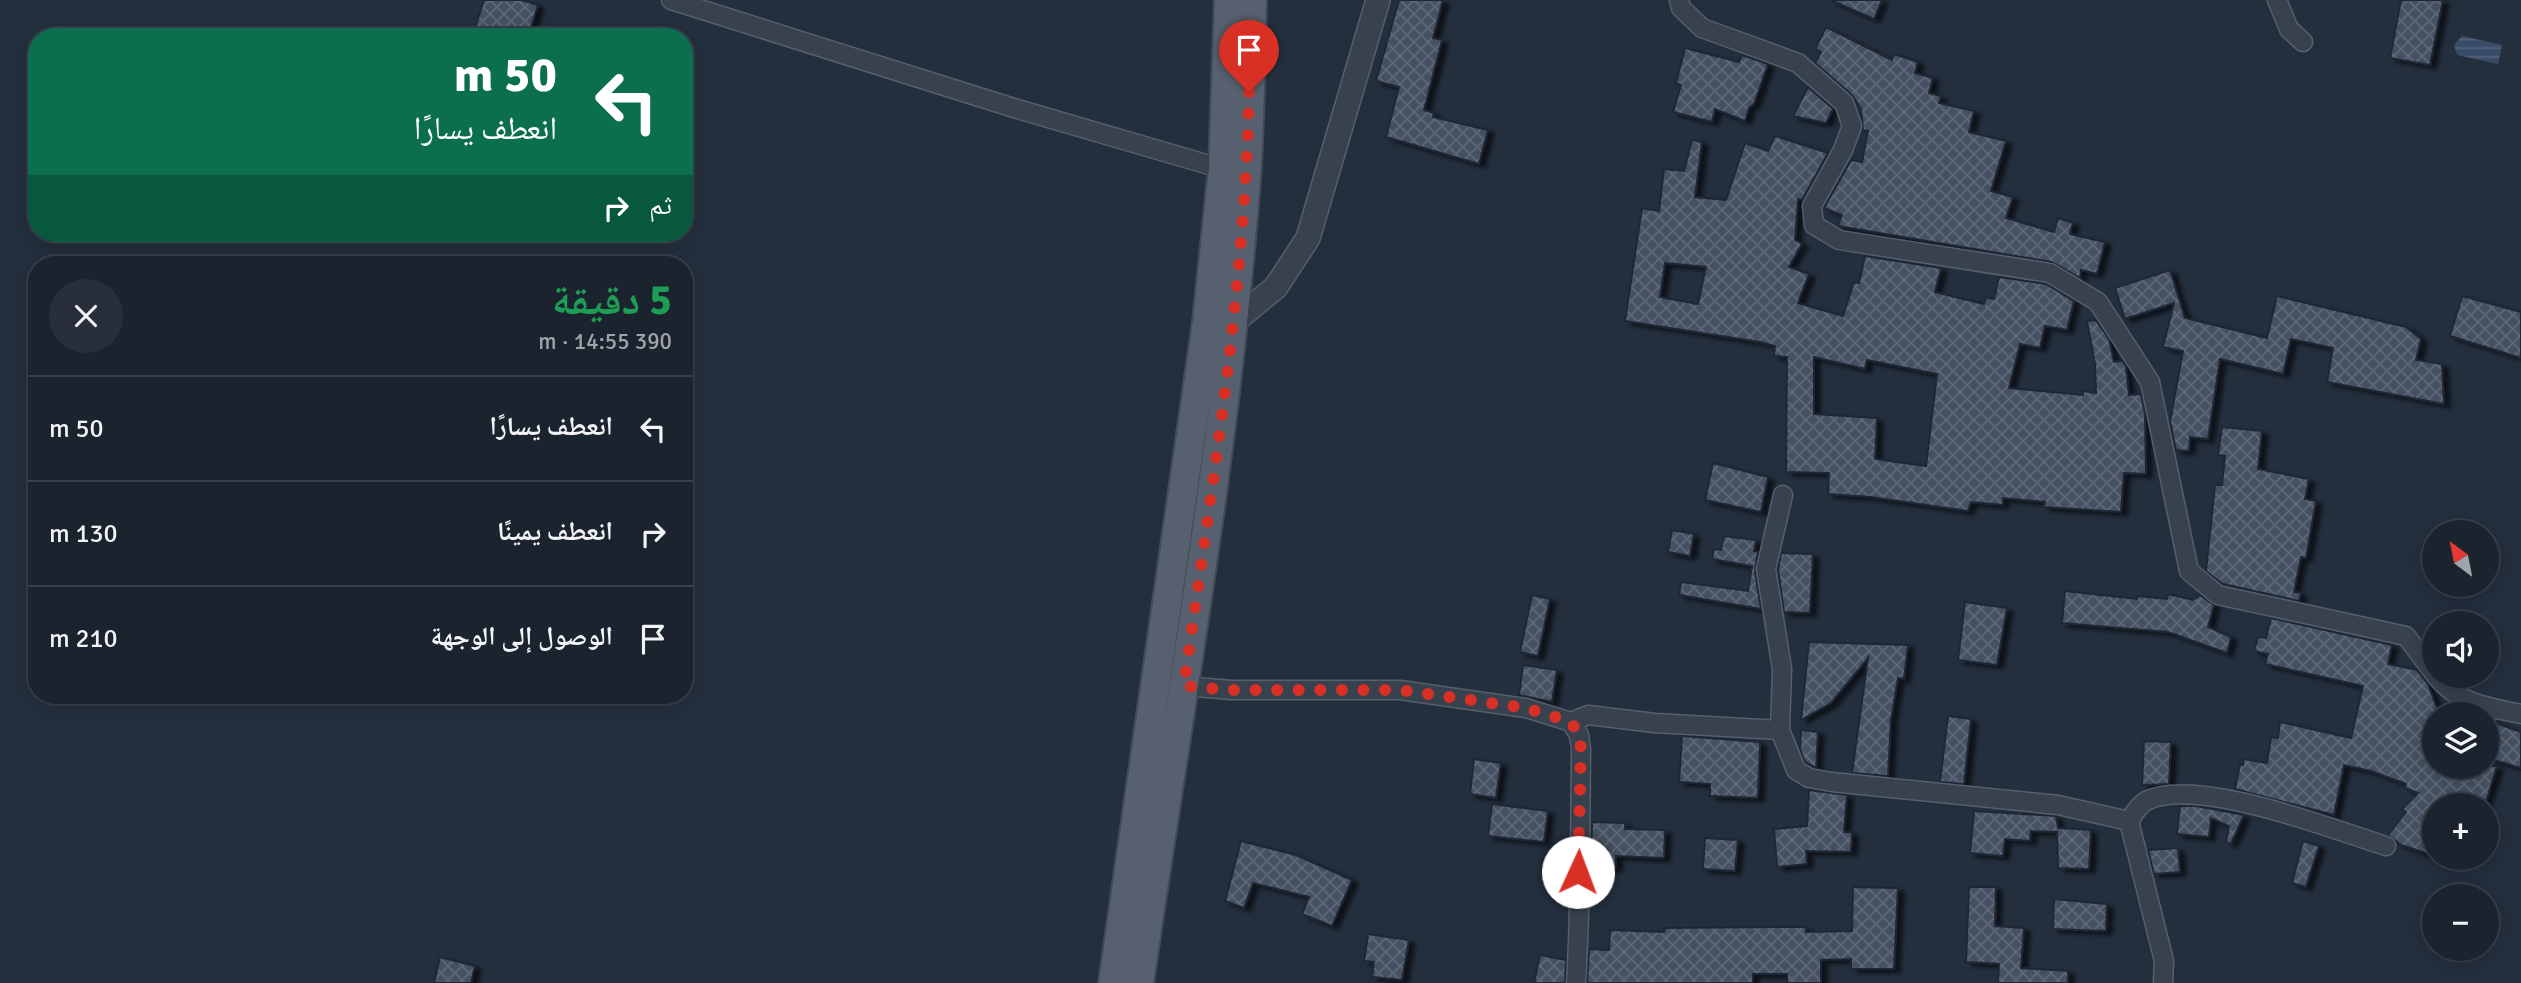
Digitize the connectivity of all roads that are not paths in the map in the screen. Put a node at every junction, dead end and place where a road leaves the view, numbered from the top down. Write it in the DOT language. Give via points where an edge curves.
graph roads {
  1 [pos="671,0"];
  2 [pos="1229,0"];
  3 [pos="1252,0"];
  4 [pos="1378,0"];
  5 [pos="1679,0"];
  6 [pos="2277,0"];
  7 [pos="2303,42"];
  8 [pos="1223,169"];
  9 [pos="1219,323"];
  10 [pos="1783,495"];
  11 [pos="2422,657"];
  12 [pos="1184,686"];
  13 [pos="2446,688"];
  14 [pos="2521,714"];
  15 [pos="1571,722"];
  16 [pos="1780,730"];
  17 [pos="2129,821"];
  18 [pos="2386,846"];
  19 [pos="1144,860"];
  20 [pos="1113,983"];
  21 [pos="1139,983"];
  22 [pos="1576,983"];
  23 [pos="2163,983"];
  1 -- 8 [label="street"];
  2 -- 8 [label="main road"];
  3 -- 9 [label="main road" via="1247,165"];
  4 -- 9 [label="street" via="1308,238 1276,287"];
  5 -- 11 [label="street" via="1681,8 1702,28 1798,63 1844,103 1852,126 1812,206 1814,225 1839,240 2050,273 2098,302 2150,382 2189,571 2218,595 2406,636"];
  6 -- 7 [label="street" via="2289,29"];
  8 -- 9 [label="main road"];
  9 -- 12 [label="main road"];
  9 -- 19 [label="main road"];
  10 -- 16 [label="street" via="1766,569 1782,668"];
  12 -- 15 [label="street" via="1400,690 1526,708"];
  12 -- 19 [label="main road"];
  13 -- 14 [label="street" via="2471,703"];
  15 -- 16 [label="street" via="1588,715"];
  15 -- 22 [label="street" via="1581,749"];
  16 -- 17 [label="street" via="1796,771 1809,778 1877,789 1912,788 2058,805"];
  17 -- 18 [label="street" via="2145,802 2176,794 2204,796 2263,808"];
  17 -- 23 [label="street" via="2164,961"];
  19 -- 20 [label="main road"];
  19 -- 21 [label="main road"];
}
